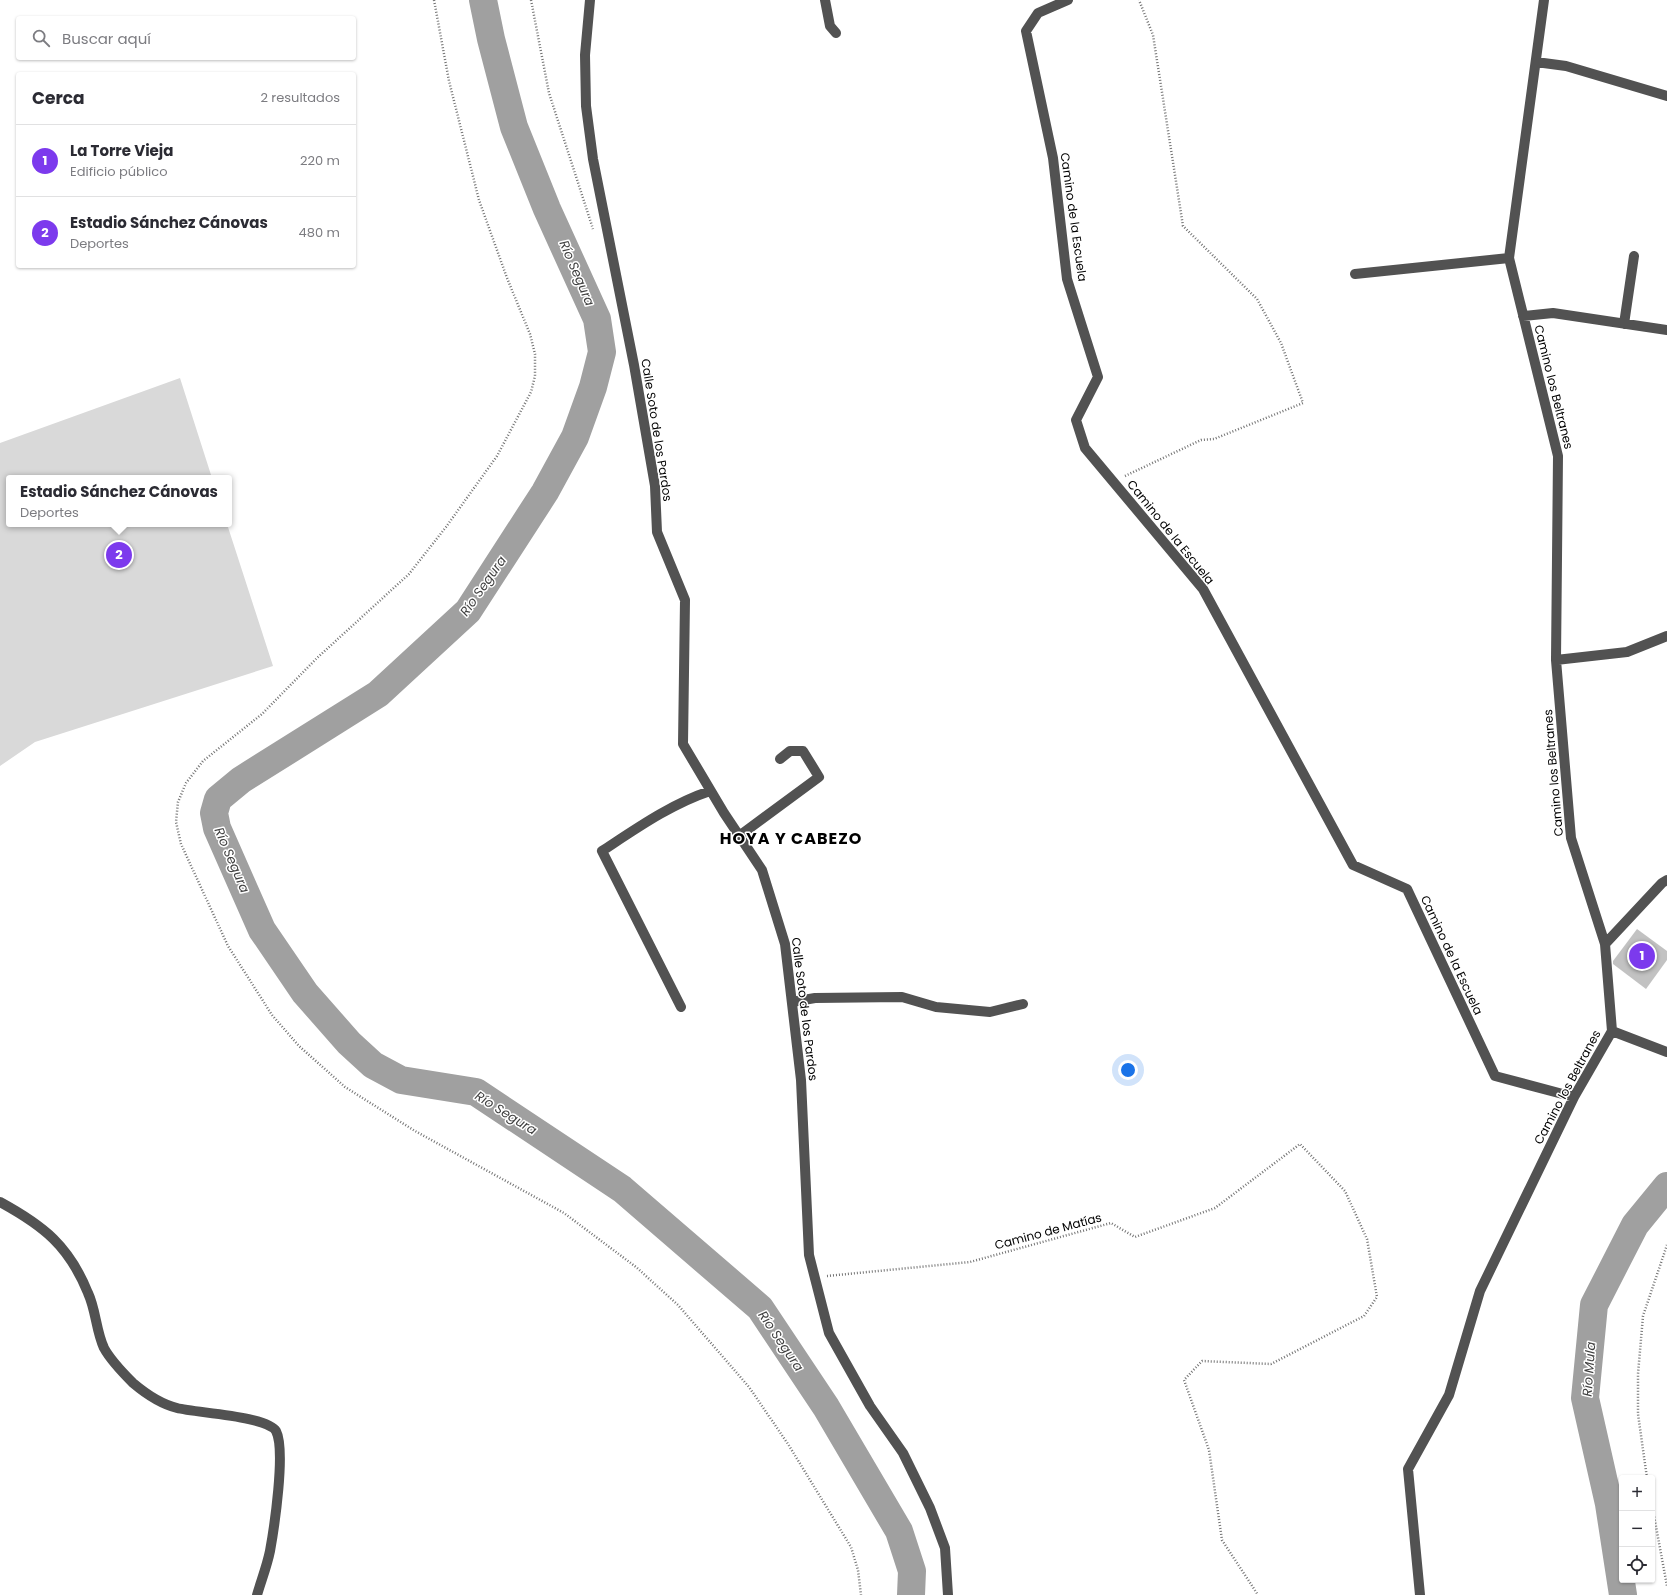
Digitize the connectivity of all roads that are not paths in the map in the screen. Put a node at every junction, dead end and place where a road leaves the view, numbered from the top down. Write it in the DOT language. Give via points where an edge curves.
graph roads {
  1 [pos="590,0"];
  2 [pos="825,0"];
  3 [pos="1068,0"];
  4 [pos="1544,0"];
  5 [pos="836,33"];
  6 [pos="1536,62"];
  7 [pos="1667,96"];
  8 [pos="1634,256"];
  9 [pos="1509,258"];
  10 [pos="1355,274"];
  11 [pos="1523,316"];
  12 [pos="1624,324"];
  13 [pos="1667,330"];
  14 [pos="1667,636"];
  15 [pos="1556,660"];
  16 [pos="780,759"];
  17 [pos="710,791"];
  18 [pos="739,836"];
  19 [pos="1667,880"];
  20 [pos="1605,944"];
  21 [pos="792,1002"];
  22 [pos="1023,1004"];
  23 [pos="681,1007"];
  24 [pos="1612,1031"];
  25 [pos="1667,1052"];
  26 [pos="1574,1097"];
  27 [pos="0,1202"];
  28 [pos="257,1595"];
  29 [pos="948,1595"];
  30 [pos="1420,1595"];
  1 -- 17 [label="street, Calle Soto de los Pardos" via="585,55 586,106 593,159 654,478 657,532 685,600 683,744"];
  2 -- 5 [label="street" via="830,26"];
  3 -- 26 [label="street, Camino de la Escuela" via="1038,13 1026,31 1053,158 1067,279 1098,377 1076,420 1085,448 1203,589 1353,865 1407,889 1495,1076"];
  4 -- 6 [label="street, Camino los Beltranes"];
  6 -- 7 [label="street" via="1566,66"];
  6 -- 9 [label="street, Camino los Beltranes"];
  8 -- 12 [label="street"];
  9 -- 10 [label="street"];
  9 -- 11 [label="street, Camino los Beltranes"];
  11 -- 12 [label="street" via="1553,313"];
  11 -- 15 [label="street, Camino los Beltranes" via="1558,456"];
  12 -- 13 [label="street"];
  14 -- 15 [label="street" via="1627,652"];
  15 -- 20 [label="street, Camino los Beltranes" via="1571,838"];
  16 -- 18 [label="street" via="790,751 803,751 819,777"];
  17 -- 18 [label="street, Calle Soto de los Pardos"];
  17 -- 23 [label="street" via="662,812 602,851"];
  18 -- 21 [label="street, Calle Soto de los Pardos" via="762,870 767,884 785,944"];
  19 -- 20 [label="street"];
  20 -- 24 [label="street, Camino los Beltranes"];
  21 -- 22 [label="street" via="815,998 902,997 936,1007 990,1012"];
  21 -- 29 [label="street, Calle Soto de los Pardos" via="801,1080 809,1255 829,1333 870,1406 904,1453 930,1508 944,1548"];
  24 -- 25 [label="street"];
  24 -- 26 [label="street, Camino los Beltranes"];
  26 -- 30 [label="street, Camino los Beltranes" via="1480,1290 1449,1395 1408,1469"];
  27 -- 28 [label="street" via="54,1237 73,1262 89,1293 104,1348 117,1366 151,1398 176,1408 254,1420 276,1431 280,1445 278,1491 270,1552"];
}
